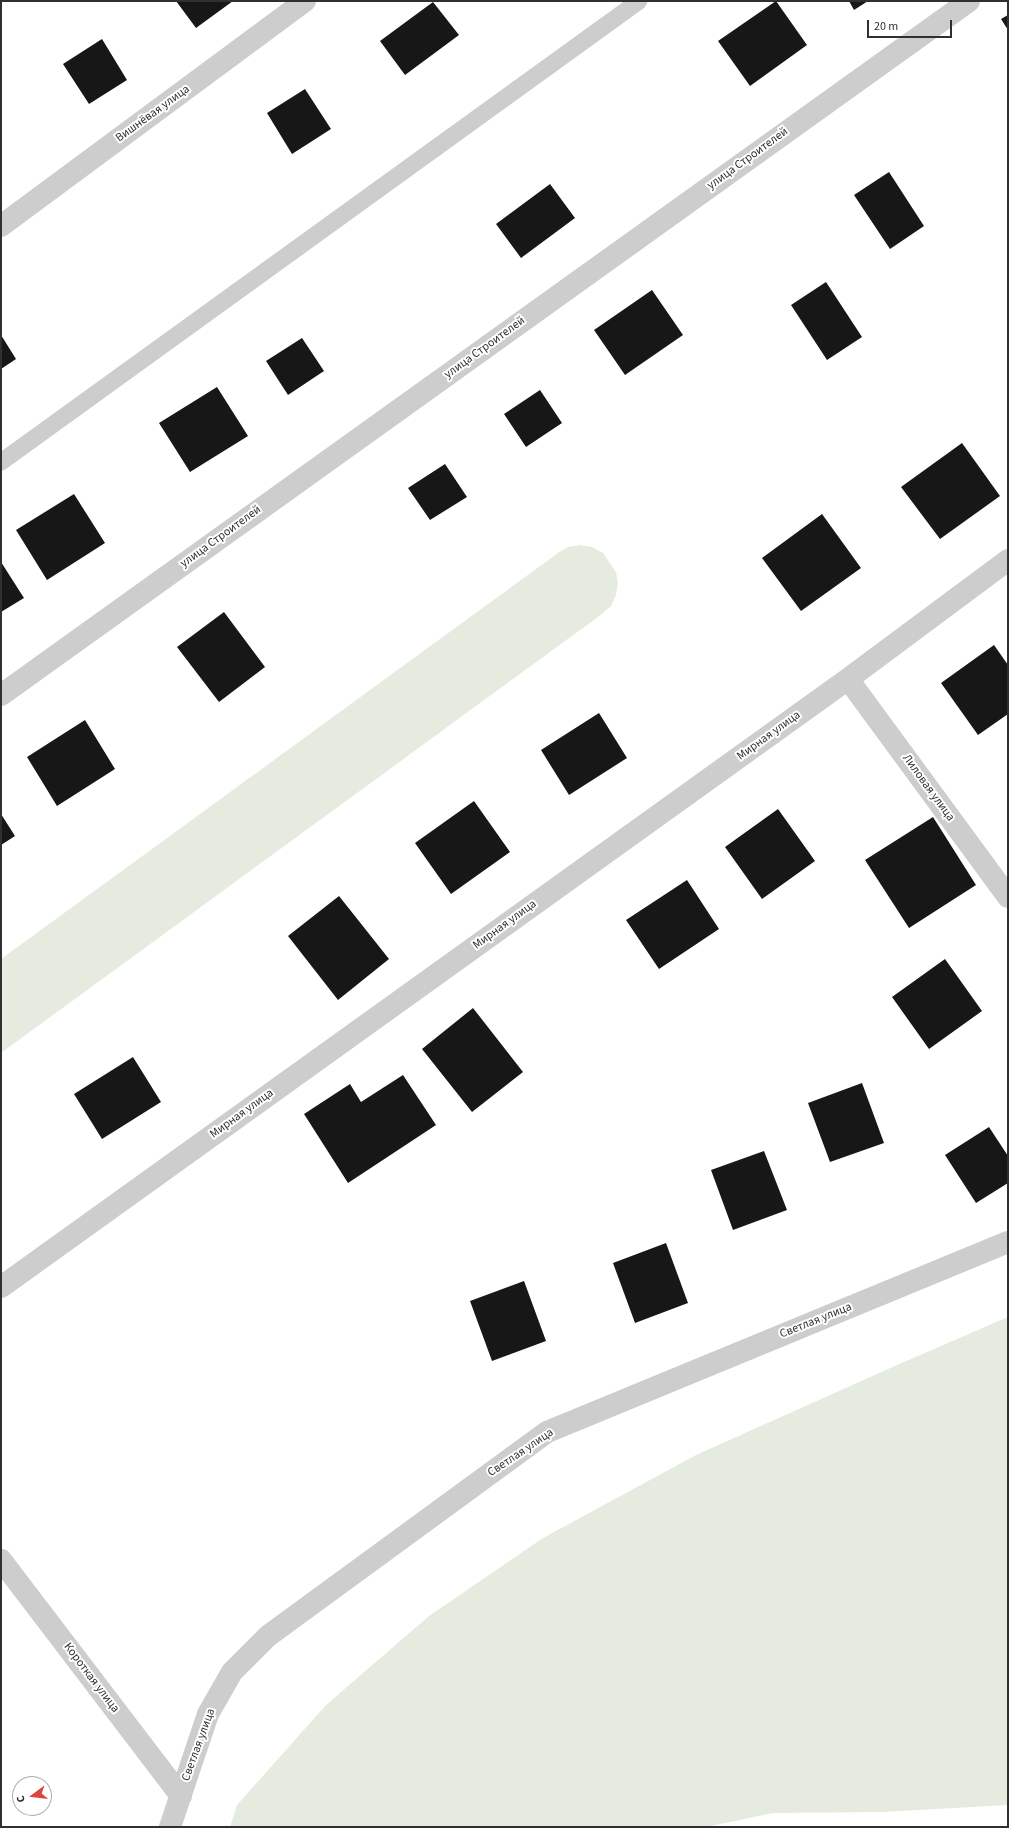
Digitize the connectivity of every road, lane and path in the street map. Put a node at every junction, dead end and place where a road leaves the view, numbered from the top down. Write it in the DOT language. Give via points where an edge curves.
graph roads {
  1 [pos="305,1"];
  2 [pos="639,1"];
  3 [pos="969,1"];
  4 [pos="1,226"];
  5 [pos="1,462"];
  6 [pos="1008,560"];
  7 [pos="848,679"];
  8 [pos="1,695"];
  9 [pos="1008,897"];
  10 [pos="1008,1242"];
  11 [pos="1,1287"];
  12 [pos="1,1560"];
  13 [pos="181,1796"];
  14 [pos="170,1827"];
  1 -- 4 [label="street, Вишнёвая улица"];
  2 -- 5 [label="lane"];
  3 -- 8 [label="street, улица Строителей"];
  6 -- 7 [label="street, Мирная улица"];
  7 -- 9 [label="street, Лиловая улица"];
  7 -- 11 [label="street, Мирная улица"];
  10 -- 13 [label="street, Светлая улица" via="547,1432 268,1636 232,1672 208,1714"];
  12 -- 13 [label="street, Короткая улица"];
  13 -- 14 [label="street, Светлая улица"];
}
